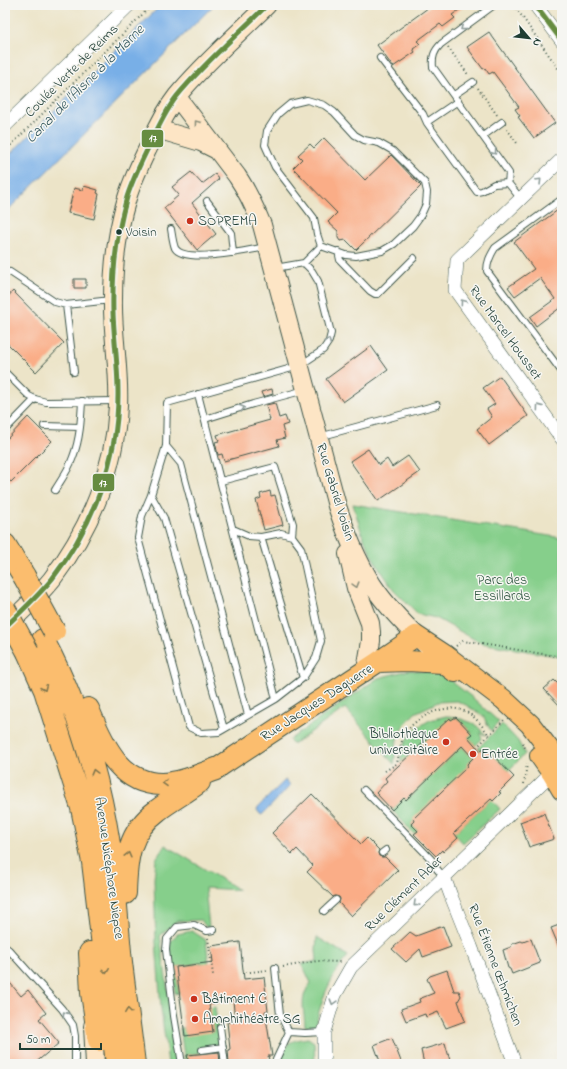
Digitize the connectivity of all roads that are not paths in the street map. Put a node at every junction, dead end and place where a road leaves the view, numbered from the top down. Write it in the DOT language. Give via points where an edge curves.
graph roads {
  1 [pos="128,5"];
  2 [pos="267,5"];
  3 [pos="494,5"];
  4 [pos="535,5"];
  5 [pos="562,41"];
  6 [pos="380,58"];
  7 [pos="473,82"];
  8 [pos="176,97"];
  9 [pos="456,98"];
  10 [pos="427,122"];
  11 [pos="502,122"];
  12 [pos="5,126"];
  13 [pos="157,129"];
  14 [pos="483,136"];
  15 [pos="216,150"];
  16 [pos="562,159"];
  17 [pos="508,183"];
  18 [pos="521,199"];
  19 [pos="562,199"];
  20 [pos="207,202"];
  21 [pos="171,229"];
  22 [pos="321,246"];
  23 [pos="268,247"];
  24 [pos="338,251"];
  25 [pos="233,252"];
  26 [pos="414,258"];
  27 [pos="304,263"];
  28 [pos="273,268"];
  29 [pos="10,272"];
  30 [pos="113,300"];
  31 [pos="66,305"];
  32 [pos="299,366"];
  33 [pos="5,372"];
  34 [pos="74,372"];
  35 [pos="562,372"];
  36 [pos="306,390"];
  37 [pos="198,394"];
  38 [pos="35,399"];
  39 [pos="82,401"];
  40 [pos="118,401"];
  41 [pos="437,405"];
  42 [pos="205,419"];
  43 [pos="44,426"];
  44 [pos="80,427"];
  45 [pos="5,430"];
  46 [pos="561,436"];
  47 [pos="318,437"];
  48 [pos="166,446"];
  49 [pos="220,481"];
  50 [pos="55,490"];
  51 [pos="151,495"];
  52 [pos="337,506"];
  53 [pos="233,529"];
  54 [pos="292,536"];
  55 [pos="261,537"];
  56 [pos="5,545"];
  57 [pos="15,578"];
  58 [pos="5,610"];
  59 [pos="5,627"];
  60 [pos="416,636"];
  61 [pos="42,641"];
  62 [pos="443,663"];
  63 [pos="372,666"];
  64 [pos="303,678"];
  65 [pos="276,699"];
  66 [pos="248,715"];
  67 [pos="224,729"];
  68 [pos="216,769"];
  69 [pos="559,769"];
  70 [pos="364,790"];
  71 [pos="562,790"];
  72 [pos="82,808"];
  73 [pos="444,877"];
  74 [pos="336,900"];
  75 [pos="324,911"];
  76 [pos="214,930"];
  77 [pos="5,947"];
  78 [pos="121,961"];
  79 [pos="275,968"];
  80 [pos="92,993"];
  81 [pos="220,1027"];
  82 [pos="289,1032"];
  83 [pos="324,1032"];
  84 [pos="223,1047"];
  85 [pos="202,1050"];
  86 [pos="75,1064"];
  87 [pos="95,1064"];
  88 [pos="102,1064"];
  89 [pos="117,1064"];
  90 [pos="134,1064"];
  91 [pos="182,1064"];
  92 [pos="225,1064"];
  93 [pos="274,1064"];
  94 [pos="325,1064"];
  95 [pos="514,1064"];
  1 -- 12 [label="street"];
  2 -- 8 [label="street"];
  3 -- 9 [label="lane, one-way" via="444,42 433,54 433,67"];
  4 -- 5 [label="street"];
  6 -- 10 [label="lane"];
  7 -- 9 [label="lane"];
  8 -- 13 [label="street"];
  15 -- 8 [label="street, Rue Gabriel Voisin, one-way"];
  9 -- 10 [label="lane"];
  9 -- 14 [label="lane"];
  10 -- 17 [label="lane" via="477,192 494,184"];
  11 -- 14 [label="lane"];
  13 -- 15 [label="street, Rue Gabriel Voisin" via="201,142"];
  13 -- 30 [label="street" via="127,196 115,253"];
  14 -- 17 [label="lane, one-way" via="509,173"];
  15 -- 23 [label="street, Rue Gabriel Voisin" via="250,196"];
  18 -- 16 [label="street, Rue Marcel Housset, one-way"];
  17 -- 18 [label="lane"];
  46 -- 18 [label="street, Rue Marcel Housset, one-way" via="455,290 458,260"];
  19 -- 35 [label="lane" via="496,248 487,263 487,271"];
  20 -- 25 [label="lane" via="231,233"];
  21 -- 25 [label="lane" via="175,248 187,255"];
  22 -- 24 [label="lane"];
  22 -- 24 [label="lane" via="314,218 275,167 265,144 267,131 278,114 290,104 307,100 324,105 334,112 355,135 393,151 426,187 426,204 421,215 394,244 382,251 356,256"];
  22 -- 27 [label="lane"];
  23 -- 25 [label="lane"];
  23 -- 28 [label="street, Rue Gabriel Voisin"];
  24 -- 26 [label="lane" via="340,260 375,294 378,294"];
  27 -- 28 [label="lane"];
  32 -- 27 [label="lane, one-way" via="323,350 329,341 330,333 318,282"];
  28 -- 32 [label="street, Rue Gabriel Voisin"];
  29 -- 31 [label="lane" via="55,302"];
  30 -- 31 [label="lane"];
  30 -- 40 [label="street"];
  31 -- 34 [label="lane"];
  32 -- 36 [label="street, Rue Gabriel Voisin"];
  32 -- 37 [label="lane"];
  33 -- 38 [label="lane"];
  42 -- 36 [label="lane, one-way"];
  36 -- 47 [label="street, Rue Gabriel Voisin"];
  37 -- 42 [label="lane"];
  37 -- 48 [label="lane" via="167,403"];
  38 -- 39 [label="lane" via="46,402"];
  38 -- 45 [label="lane"];
  39 -- 40 [label="lane"];
  39 -- 44 [label="lane"];
  40 -- 59 [label="street" via="107,474 84,529 51,580"];
  41 -- 47 [label="lane"];
  42 -- 49 [label="lane"];
  43 -- 44 [label="lane"];
  44 -- 50 [label="lane" via="74,456"];
  47 -- 52 [label="street, Rue Gabriel Voisin"];
  48 -- 51 [label="lane"];
  48 -- 66 [label="lane" via="182,464"];
  49 -- 53 [label="lane"];
  49 -- 54 [label="lane" via="275,467 293,524"];
  51 -- 67 [label="lane" via="164,518"];
  51 -- 67 [label="lane" via="142,516 138,538 189,727 201,733 219,732"];
  52 -- 60 [label="street, Rue Gabriel Voisin" via="353,550 377,592"];
  52 -- 63 [label="street, one-way" via="356,588 372,632"];
  53 -- 55 [label="lane" via="248,536"];
  53 -- 65 [label="lane"];
  54 -- 55 [label="lane" via="282,533"];
  54 -- 64 [label="lane" via="301,548 321,641 316,658"];
  55 -- 64 [label="lane"];
  56 -- 57 [label="highway, Avenue Nicéphore Niepce"];
  57 -- 61 [label="highway, Avenue Nicéphore Niepce"];
  58 -- 61 [label="highway, Avenue Nicéphore Niepce, bridge"];
  60 -- 62 [label="street"];
  60 -- 63 [label="main road, Rue Jacques Daguerre"];
  60 -- 69 [label="main road, Rue Gabriel Voisin" via="445,654 503,699 530,724"];
  68 -- 61 [label="highway, one-way" via="165,784 141,780 122,769 98,733 72,668"];
  61 -- 72 [label="highway, Avenue Nicéphore Niepce, one-way" via="45,690"];
  78 -- 61 [label="highway, Avenue Nicéphore Niepce, one-way" via="109,846 96,777 61,677"];
  62 -- 63 [label="main road" via="408,661"];
  62 -- 69 [label="main road" via="487,699"];
  63 -- 68 [label="main road, Rue Jacques Daguerre"];
  64 -- 65 [label="lane"];
  65 -- 66 [label="lane"];
  66 -- 67 [label="lane"];
  78 -- 68 [label="highway, one-way" via="126,865 130,847 143,824 157,810"];
  69 -- 71 [label="main road"];
  69 -- 73 [label="street, Rue Clément Ader"];
  70 -- 73 [label="lane" via="431,859"];
  72 -- 80 [label="highway"];
  72 -- 89 [label="highway, Avenue Nicéphore Niepce, one-way" via="93,862"];
  73 -- 83 [label="street, Rue Clément Ader, one-way" via="351,968 335,995"];
  73 -- 95 [label="street, Rue Étienne Œhmichen"];
  74 -- 75 [label="lane"];
  76 -- 91 [label="lane" via="207,931 194,925 177,927 167,939 169,976"];
  86 -- 77 [label="lane, one-way" via="76,1036 73,1025 62,1009"];
  90 -- 78 [label="highway, Avenue Nicéphore Niepce, one-way"];
  79 -- 82 [label="lane" via="280,1015"];
  80 -- 87 [label="street"];
  80 -- 88 [label="highway"];
  81 -- 84 [label="lane"];
  82 -- 83 [label="lane"];
  82 -- 93 [label="lane"];
  83 -- 94 [label="street, Rue Clément Ader"];
  84 -- 85 [label="lane"];
  84 -- 92 [label="lane"];
}
